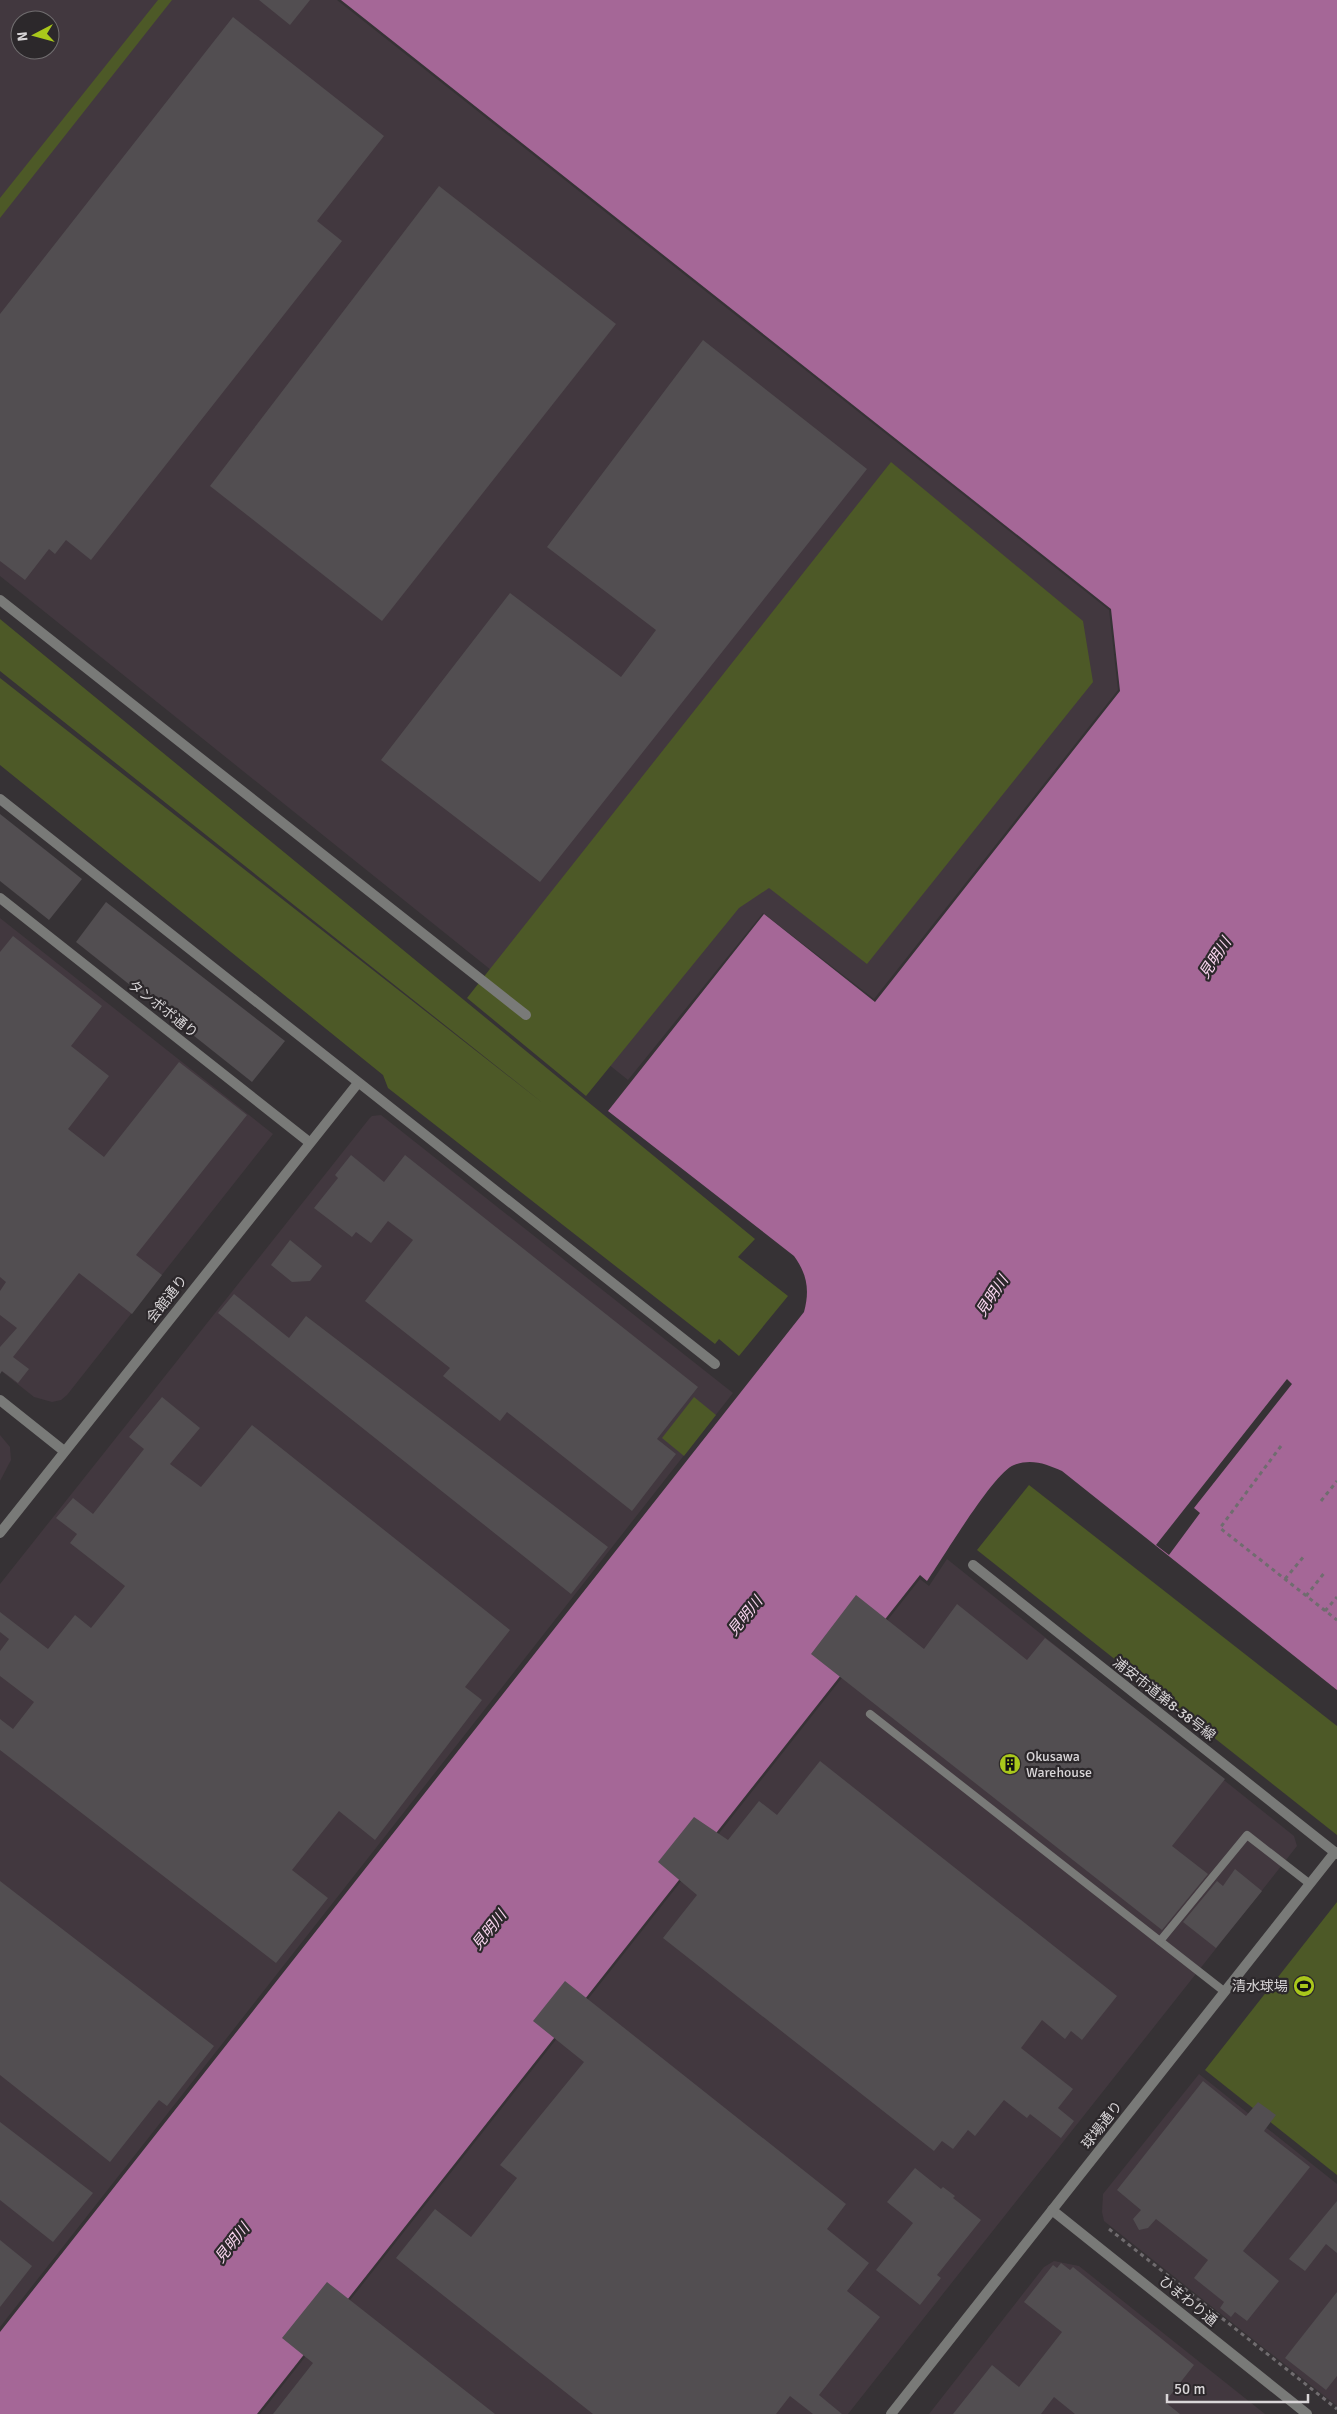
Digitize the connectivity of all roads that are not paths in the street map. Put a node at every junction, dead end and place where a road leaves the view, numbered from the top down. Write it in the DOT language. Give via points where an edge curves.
graph roads {
  1 [pos="0,600"];
  2 [pos="0,800"];
  3 [pos="0,898"];
  4 [pos="526,1015"];
  5 [pos="358,1083"];
  6 [pos="309,1142"];
  7 [pos="715,1364"];
  8 [pos="0,1400"];
  9 [pos="64,1451"];
  10 [pos="0,1533"];
  11 [pos="973,1565"];
  12 [pos="870,1714"];
  13 [pos="1336,1853"];
  14 [pos="1310,1884"];
  15 [pos="1160,1942"];
  16 [pos="1225,1992"];
  17 [pos="1052,2210"];
  18 [pos="891,2414"];
  19 [pos="1307,2414"];
  1 -- 4 [label="street"];
  2 -- 5 [label="street"];
  3 -- 6 [label="street, タンポポ通り"];
  5 -- 6 [label="street, 会館通り"];
  5 -- 7 [label="street"];
  6 -- 9 [label="street, 会館通り"];
  8 -- 9 [label="street"];
  9 -- 10 [label="street, 会館通り"];
  11 -- 13 [label="street, 浦安市道第8-38号線"];
  12 -- 15 [label="lane"];
  13 -- 14 [label="street, 球場通り"];
  14 -- 15 [label="lane" via="1246,1836"];
  14 -- 16 [label="street, 球場通り"];
  15 -- 16 [label="lane"];
  16 -- 17 [label="street, 球場通り"];
  17 -- 18 [label="street, 球場通り"];
  17 -- 19 [label="street, ひまわり通"];
}
